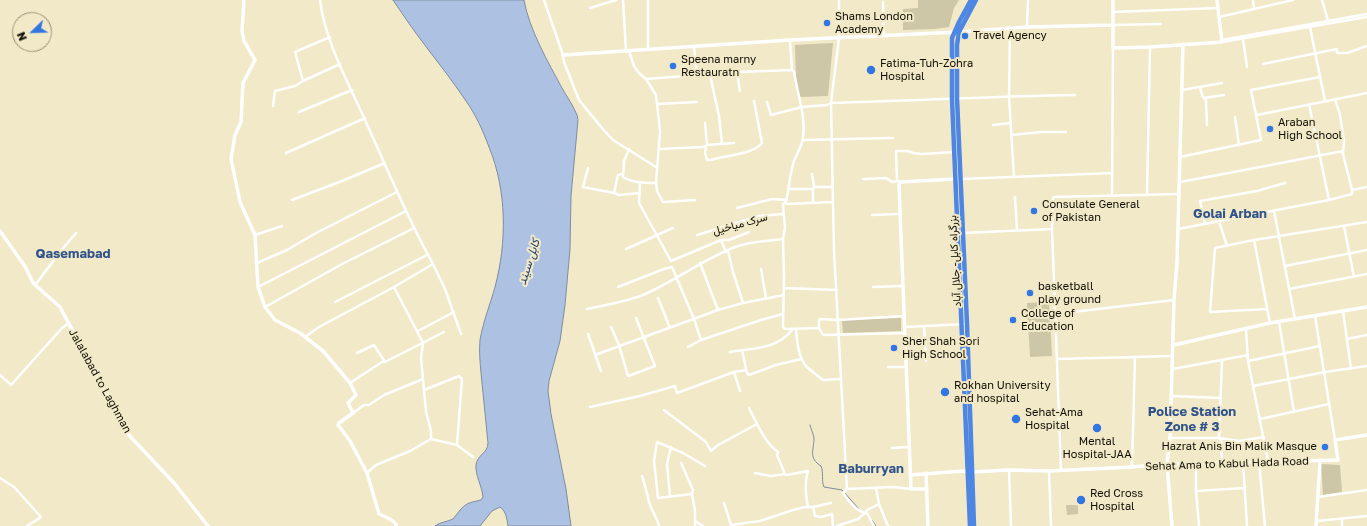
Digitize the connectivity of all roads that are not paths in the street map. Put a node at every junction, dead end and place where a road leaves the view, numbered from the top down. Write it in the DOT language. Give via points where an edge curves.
graph roads {
  1 [pos="244,0"];
  2 [pos="320,0"];
  3 [pos="544,0"];
  4 [pos="616,0"];
  5 [pos="623,0"];
  6 [pos="648,0"];
  7 [pos="839,0"];
  8 [pos="971,0"];
  9 [pos="976,0"];
  10 [pos="1028,0"];
  11 [pos="1113,0"];
  12 [pos="1217,0"];
  13 [pos="1253,0"];
  14 [pos="1293,0"];
  15 [pos="1322,0"];
  16 [pos="883,2"];
  17 [pos="590,8"];
  18 [pos="1218,8"];
  19 [pos="1254,9"];
  20 [pos="1113,12"];
  21 [pos="1367,14"];
  22 [pos="1367,17"];
  23 [pos="1219,18"];
  24 [pos="1328,22"];
  25 [pos="1161,24"];
  26 [pos="1113,25"];
  27 [pos="1027,27"];
  28 [pos="1310,28"];
  29 [pos="1010,29"];
  30 [pos="957,32"];
  31 [pos="884,36"];
  32 [pos="330,37"];
  33 [pos="839,38"];
  34 [pos="790,40"];
  35 [pos="1243,40"];
  36 [pos="1222,41"];
  37 [pos="1183,44"];
  38 [pos="1367,46"];
  39 [pos="694,47"];
  40 [pos="1150,47"];
  41 [pos="1113,48"];
  42 [pos="648,50"];
  43 [pos="627,51"];
  44 [pos="1316,54"];
  45 [pos="563,55"];
  46 [pos="340,64"];
  47 [pos="1263,64"];
  48 [pos="1247,68"];
  49 [pos="792,70"];
  50 [pos="737,72"];
  51 [pos="697,75"];
  52 [pos="710,75"];
  53 [pos="1320,77"];
  54 [pos="646,79"];
  55 [pos="303,81"];
  56 [pos="1222,83"];
  57 [pos="1199,87"];
  58 [pos="352,90"];
  59 [pos="1182,90"];
  60 [pos="740,91"];
  61 [pos="1367,93"];
  62 [pos="1224,94"];
  63 [pos="1075,95"];
  64 [pos="1009,97"];
  65 [pos="954,98"];
  66 [pos="1204,98"];
  67 [pos="1334,99"];
  68 [pos="754,101"];
  69 [pos="1325,101"];
  70 [pos="696,102"];
  71 [pos="766,102"];
  72 [pos="831,103"];
  73 [pos="658,104"];
  74 [pos="1309,104"];
  75 [pos="273,106"];
  76 [pos="802,107"];
  77 [pos="299,112"];
  78 [pos="1257,115"];
  79 [pos="365,118"];
  80 [pos="1235,118"];
  81 [pos="705,123"];
  82 [pos="1011,123"];
  83 [pos="993,125"];
  84 [pos="1207,126"];
  85 [pos="1066,132"];
  86 [pos="1012,135"];
  87 [pos="892,138"];
  88 [pos="832,139"];
  89 [pos="802,140"];
  90 [pos="734,143"];
  91 [pos="722,144"];
  92 [pos="1239,145"];
  93 [pos="707,146"];
  94 [pos="628,149"];
  95 [pos="659,149"];
  96 [pos="1343,151"];
  97 [pos="954,152"];
  98 [pos="286,153"];
  99 [pos="1319,155"];
  100 [pos="1180,158"];
  101 [pos="385,163"];
  102 [pos="656,167"];
  103 [pos="588,168"];
  104 [pos="1112,173"];
  105 [pos="622,174"];
  106 [pos="812,174"];
  107 [pos="1014,177"];
  108 [pos="863,179"];
  109 [pos="958,179"];
  110 [pos="899,182"];
  111 [pos="1180,182"];
  112 [pos="640,183"];
  113 [pos="656,183"];
  114 [pos="1285,183"];
  115 [pos="832,187"];
  116 [pos="1367,187"];
  117 [pos="813,188"];
  118 [pos="788,189"];
  119 [pos="1352,190"];
  120 [pos="398,192"];
  121 [pos="614,193"];
  122 [pos="640,193"];
  123 [pos="1112,194"];
  124 [pos="1179,194"];
  125 [pos="1147,195"];
  126 [pos="1015,197"];
  127 [pos="292,200"];
  128 [pos="695,200"];
  129 [pos="1329,200"];
  130 [pos="786,201"];
  131 [pos="813,202"];
  132 [pos="833,202"];
  133 [pos="737,208"];
  134 [pos="406,210"];
  135 [pos="1274,211"];
  136 [pos="783,214"];
  137 [pos="900,214"];
  138 [pos="872,215"];
  139 [pos="1220,221"];
  140 [pos="1367,222"];
  141 [pos="1206,224"];
  142 [pos="282,226"];
  143 [pos="1344,226"];
  144 [pos="414,228"];
  145 [pos="673,228"];
  146 [pos="1052,229"];
  147 [pos="1178,229"];
  148 [pos="1016,230"];
  149 [pos="0,231"];
  150 [pos="749,232"];
  151 [pos="76,233"];
  152 [pos="963,233"];
  153 [pos="255,235"];
  154 [pos="656,235"];
  155 [pos="697,236"];
  156 [pos="1278,237"];
  157 [pos="783,239"];
  158 [pos="721,240"];
  159 [pos="1254,240"];
  160 [pos="1227,246"];
  161 [pos="626,248"];
  162 [pos="1367,250"];
  163 [pos="727,251"];
  164 [pos="1349,253"];
  165 [pos="428,254"];
  166 [pos="257,263"];
  167 [pos="700,263"];
  168 [pos="433,264"];
  169 [pos="1284,266"];
  170 [pos="761,269"];
  171 [pos="836,272"];
  172 [pos="831,273"];
  173 [pos="1367,274"];
  174 [pos="677,276"];
  175 [pos="1354,276"];
  176 [pos="35,285"];
  177 [pos="903,286"];
  178 [pos="258,287"];
  179 [pos="394,287"];
  180 [pos="618,287"];
  181 [pos="874,287"];
  182 [pos="784,288"];
  183 [pos="1289,289"];
  184 [pos="837,290"];
  185 [pos="784,295"];
  186 [pos="658,298"];
  187 [pos="766,298"];
  188 [pos="1174,300"];
  189 [pos="335,302"];
  190 [pos="743,303"];
  191 [pos="266,307"];
  192 [pos="1367,307"];
  193 [pos="587,309"];
  194 [pos="1267,309"];
  195 [pos="718,310"];
  196 [pos="1343,311"];
  197 [pos="454,312"];
  198 [pos="783,314"];
  199 [pos="1056,314"];
  200 [pos="904,316"];
  201 [pos="1315,316"];
  202 [pos="636,318"];
  203 [pos="694,319"];
  204 [pos="1295,319"];
  205 [pos="838,320"];
  206 [pos="1279,322"];
  207 [pos="69,323"];
  208 [pos="1270,323"];
  209 [pos="965,324"];
  210 [pos="924,326"];
  211 [pos="612,327"];
  212 [pos="905,327"];
  213 [pos="670,328"];
  214 [pos="819,328"];
  215 [pos="1246,328"];
  216 [pos="792,330"];
  217 [pos="796,330"];
  218 [pos="418,331"];
  219 [pos="444,332"];
  220 [pos="905,333"];
  221 [pos="461,334"];
  222 [pos="588,334"];
  223 [pos="839,335"];
  224 [pos="1367,336"];
  225 [pos="305,337"];
  226 [pos="644,337"];
  227 [pos="1347,339"];
  228 [pos="701,340"];
  229 [pos="423,343"];
  230 [pos="619,345"];
  231 [pos="1174,346"];
  232 [pos="1320,346"];
  233 [pos="688,347"];
  234 [pos="742,350"];
  235 [pos="730,352"];
  236 [pos="357,353"];
  237 [pos="1284,354"];
  238 [pos="595,355"];
  239 [pos="1248,355"];
  240 [pos="1173,356"];
  241 [pos="1135,357"];
  242 [pos="801,359"];
  243 [pos="1058,359"];
  244 [pos="1222,361"];
  245 [pos="1248,361"];
  246 [pos="385,362"];
  247 [pos="926,362"];
  248 [pos="1367,366"];
  249 [pos="888,367"];
  250 [pos="906,367"];
  251 [pos="1173,368"];
  252 [pos="1351,369"];
  253 [pos="746,370"];
  254 [pos="601,371"];
  255 [pos="734,372"];
  256 [pos="1325,372"];
  257 [pos="0,375"];
  258 [pos="423,379"];
  259 [pos="841,379"];
  260 [pos="1288,380"];
  261 [pos="350,383"];
  262 [pos="1253,386"];
  263 [pos="424,390"];
  264 [pos="740,391"];
  265 [pos="1172,396"];
  266 [pos="1221,398"];
  267 [pos="1329,404"];
  268 [pos="590,406"];
  269 [pos="749,408"];
  270 [pos="664,410"];
  271 [pos="353,412"];
  272 [pos="1294,412"];
  273 [pos="1260,419"];
  274 [pos="757,424"];
  275 [pos="1367,435"];
  276 [pos="1264,437"];
  277 [pos="1170,438"];
  278 [pos="1219,438"];
  279 [pos="431,439"];
  280 [pos="1335,440"];
  281 [pos="458,445"];
  282 [pos="671,447"];
  283 [pos="909,447"];
  284 [pos="892,448"];
  285 [pos="473,457"];
  286 [pos="1268,461"];
  287 [pos="1320,461"];
  288 [pos="1243,462"];
  289 [pos="1260,462"];
  290 [pos="681,463"];
  291 [pos="1222,463"];
  292 [pos="1167,464"];
  293 [pos="1196,464"];
  294 [pos="705,466"];
  295 [pos="1132,467"];
  296 [pos="1009,470"];
  297 [pos="1061,470"];
  298 [pos="1049,471"];
  299 [pos="755,472"];
  300 [pos="970,472"];
  301 [pos="367,473"];
  302 [pos="926,473"];
  303 [pos="785,474"];
  304 [pos="910,474"];
  305 [pos="642,476"];
  306 [pos="0,478"];
  307 [pos="876,488"];
  308 [pos="1245,488"];
  309 [pos="911,489"];
  310 [pos="927,489"];
  311 [pos="1367,490"];
  312 [pos="845,491"];
  313 [pos="1196,491"];
  314 [pos="692,494"];
  315 [pos="670,496"];
  316 [pos="1318,497"];
  317 [pos="724,503"];
  318 [pos="831,503"];
  319 [pos="879,504"];
  320 [pos="813,507"];
  321 [pos="808,508"];
  322 [pos="865,513"];
  323 [pos="1367,516"];
  324 [pos="1342,519"];
  325 [pos="695,521"];
  326 [pos="849,521"];
  327 [pos="1317,521"];
  328 [pos="27,526"];
  329 [pos="208,526"];
  330 [pos="396,526"];
  331 [pos="659,526"];
  332 [pos="695,526"];
  333 [pos="703,526"];
  334 [pos="833,526"];
  335 [pos="837,526"];
  336 [pos="852,526"];
  337 [pos="874,526"];
  338 [pos="888,526"];
  339 [pos="928,526"];
  340 [pos="970,526"];
  341 [pos="974,526"];
  342 [pos="1011,526"];
  343 [pos="1051,526"];
  344 [pos="1172,526"];
  345 [pos="1199,526"];
  346 [pos="1247,526"];
  347 [pos="1265,526"];
  348 [pos="1316,526"];
  349 [pos="1342,526"];
  1 -- 153 [label="street" via="244,41 255,60 244,83 241,122 235,135 231,159 240,202"];
  2 -- 32 [label="street"];
  3 -- 45 [label="street"];
  4 -- 17 [label="street"];
  5 -- 43 [label="street"];
  6 -- 42 [label="street"];
  7 -- 33 [label="street"];
  8 -- 30 [label="highway, بزرگراه کابل- جلال آباد"];
  9 -- 30 [label="highway, بزرگراه کابل- جلال آباد"];
  10 -- 27 [label="street"];
  11 -- 20 [label="street"];
  12 -- 18 [label="street"];
  13 -- 19 [label="street"];
  14 -- 19 [label="street"];
  15 -- 24 [label="street"];
  16 -- 31 [label="street"];
  18 -- 20 [label="street"];
  18 -- 23 [label="street"];
  19 -- 23 [label="street"];
  20 -- 26 [label="street"];
  21 -- 24 [label="street"];
  22 -- 24 [label="street"];
  23 -- 36 [label="street"];
  24 -- 28 [label="street"];
  24 -- 36 [label="street"];
  25 -- 26 [label="street"];
  26 -- 27 [label="street"];
  26 -- 41 [label="street"];
  27 -- 29 [label="street"];
  28 -- 35 [label="street"];
  28 -- 44 [label="street"];
  29 -- 30 [label="street"];
  29 -- 64 [label="street"];
  30 -- 31 [label="street"];
  30 -- 65 [label="highway, بزرگراه کابل- جلال آباد" via="952,44"];
  31 -- 33 [label="street"];
  32 -- 46 [label="street"];
  32 -- 55 [label="street" via="295,52"];
  33 -- 34 [label="street"];
  33 -- 72 [label="street"];
  34 -- 39 [label="street"];
  34 -- 49 [label="street"];
  35 -- 36 [label="street"];
  35 -- 48 [label="street"];
  36 -- 37 [label="street"];
  37 -- 40 [label="street"];
  37 -- 59 [label="street"];
  38 -- 44 [label="street" via="1347,53 1337,54 1336,49"];
  39 -- 42 [label="street"];
  39 -- 51 [label="street"];
  40 -- 41 [label="street"];
  40 -- 125 [label="street"];
  41 -- 104 [label="street"];
  42 -- 43 [label="street"];
  43 -- 45 [label="street"];
  43 -- 54 [label="street" via="636,70"];
  44 -- 47 [label="street"];
  44 -- 53 [label="street"];
  45 -- 94 [label="street" via="579,100 613,140"];
  46 -- 55 [label="street"];
  46 -- 58 [label="street"];
  49 -- 50 [label="street"];
  49 -- 76 [label="street"];
  50 -- 52 [label="street"];
  50 -- 60 [label="street"];
  51 -- 52 [label="street"];
  51 -- 54 [label="street"];
  52 -- 91 [label="street"];
  53 -- 69 [label="street"];
  53 -- 78 [label="street" via="1251,90"];
  54 -- 73 [label="street" via="656,95"];
  55 -- 75 [label="street" via="295,86 275,91"];
  56 -- 57 [label="street"];
  57 -- 59 [label="street"];
  57 -- 66 [label="street"];
  58 -- 77 [label="street"];
  58 -- 79 [label="street"];
  59 -- 100 [label="street"];
  61 -- 67 [label="street"];
  62 -- 66 [label="street"];
  63 -- 64 [label="street"];
  64 -- 65 [label="street"];
  64 -- 82 [label="street"];
  65 -- 72 [label="street"];
  65 -- 97 [label="highway, بزرگراه کابل- جلال آباد"];
  65 -- 109 [label="highway, بزرگراه کابل- جلال آباد"];
  66 -- 84 [label="street"];
  67 -- 69 [label="street"];
  67 -- 96 [label="street" via="1340,115"];
  68 -- 93 [label="street" via="762,143 759,146 711,160 707,160"];
  69 -- 74 [label="street"];
  70 -- 73 [label="street"];
  71 -- 76 [label="street" via="771,115"];
  72 -- 76 [label="street"];
  72 -- 88 [label="street"];
  73 -- 95 [label="street"];
  74 -- 78 [label="street"];
  74 -- 99 [label="street"];
  76 -- 89 [label="street"];
  78 -- 92 [label="street" via="1261,140"];
  79 -- 98 [label="street"];
  79 -- 101 [label="street"];
  80 -- 92 [label="street"];
  81 -- 93 [label="street"];
  82 -- 83 [label="street"];
  82 -- 86 [label="street"];
  85 -- 86 [label="street"];
  86 -- 107 [label="street"];
  87 -- 88 [label="street"];
  88 -- 89 [label="street"];
  88 -- 115 [label="street"];
  89 -- 118 [label="street" via="794,160"];
  90 -- 91 [label="street"];
  91 -- 93 [label="street"];
  92 -- 100 [label="street"];
  93 -- 95 [label="street"];
  94 -- 102 [label="street"];
  94 -- 105 [label="street"];
  95 -- 102 [label="street"];
  96 -- 99 [label="street"];
  96 -- 119 [label="street"];
  97 -- 109 [label="highway, بزرگراه کابل- جلال آباد"];
  97 -- 110 [label="street" via="922,154 896,151"];
  99 -- 111 [label="street"];
  99 -- 129 [label="street"];
  100 -- 111 [label="street"];
  101 -- 120 [label="street"];
  101 -- 127 [label="street"];
  102 -- 113 [label="street"];
  103 -- 121 [label="street" via="583,187"];
  104 -- 107 [label="street"];
  104 -- 123 [label="street"];
  105 -- 112 [label="street" via="628,180"];
  105 -- 121 [label="street" via="618,175"];
  106 -- 117 [label="street"];
  107 -- 109 [label="street"];
  108 -- 110 [label="street" via="886,178 892,182"];
  109 -- 110 [label="street"];
  109 -- 152 [label="highway, بزرگراه کابل- جلال آباد"];
  109 -- 209 [label="highway, بزرگراه کابل- جلال آباد"];
  110 -- 137 [label="street"];
  111 -- 124 [label="street"];
  112 -- 113 [label="street"];
  112 -- 122 [label="street"];
  113 -- 128 [label="street" via="663,202"];
  114 -- 141 [label="street" via="1200,201"];
  115 -- 117 [label="street"];
  115 -- 132 [label="street"];
  116 -- 119 [label="street"];
  117 -- 118 [label="street"];
  117 -- 131 [label="street"];
  118 -- 130 [label="street"];
  119 -- 129 [label="street" via="1350,194"];
  120 -- 134 [label="street"];
  120 -- 166 [label="street"];
  121 -- 122 [label="street"];
  122 -- 154 [label="street" via="639,203"];
  123 -- 125 [label="street"];
  123 -- 146 [label="street" via="1054,197"];
  124 -- 125 [label="street"];
  124 -- 147 [label="street"];
  126 -- 148 [label="street"];
  129 -- 135 [label="street"];
  130 -- 131 [label="street" via="788,204"];
  130 -- 133 [label="street" via="772,199"];
  130 -- 136 [label="street" via="783,205"];
  131 -- 132 [label="street"];
  132 -- 171 [label="street"];
  134 -- 144 [label="street"];
  134 -- 178 [label="street"];
  135 -- 139 [label="street"];
  135 -- 156 [label="street"];
  136 -- 155 [label="street, سرک میاخیل" via="759,216"];
  136 -- 157 [label="street"];
  137 -- 138 [label="street"];
  137 -- 177 [label="street"];
  139 -- 141 [label="street"];
  139 -- 160 [label="street"];
  140 -- 143 [label="street"];
  141 -- 147 [label="street"];
  142 -- 153 [label="street"];
  143 -- 156 [label="street"];
  143 -- 164 [label="street"];
  144 -- 165 [label="street"];
  144 -- 191 [label="street" via="344,263"];
  145 -- 154 [label="street"];
  146 -- 148 [label="street"];
  146 -- 199 [label="street"];
  147 -- 188 [label="street"];
  148 -- 152 [label="street"];
  149 -- 176 [label="street, Jalalabad to Laghman"];
  150 -- 158 [label="street" via="729,240"];
  151 -- 176 [label="street"];
  152 -- 209 [label="highway, بزرگراه کابل- جلال آباد"];
  153 -- 166 [label="street"];
  154 -- 158 [label="street" via="670,261"];
  154 -- 161 [label="street"];
  156 -- 159 [label="street"];
  156 -- 169 [label="street"];
  157 -- 163 [label="street" via="749,243"];
  157 -- 182 [label="street"];
  158 -- 163 [label="street"];
  159 -- 160 [label="street"];
  159 -- 194 [label="street"];
  160 -- 194 [label="street" via="1215,248 1210,312"];
  162 -- 164 [label="street"];
  163 -- 167 [label="street"];
  163 -- 190 [label="street"];
  164 -- 169 [label="street"];
  164 -- 175 [label="street"];
  165 -- 168 [label="street"];
  165 -- 189 [label="street"];
  166 -- 178 [label="street"];
  167 -- 174 [label="street"];
  167 -- 195 [label="street"];
  168 -- 179 [label="street"];
  168 -- 197 [label="street"];
  169 -- 183 [label="street"];
  170 -- 187 [label="street"];
  171 -- 172 [label="street"];
  171 -- 184 [label="street"];
  173 -- 175 [label="street"];
  174 -- 180 [label="street" via="671,267"];
  174 -- 193 [label="street" via="643,294 621,302"];
  174 -- 203 [label="street"];
  175 -- 183 [label="street"];
  176 -- 207 [label="street, Jalalabad to Laghman" via="60,307"];
  177 -- 181 [label="street"];
  177 -- 200 [label="street"];
  178 -- 191 [label="street"];
  179 -- 218 [label="street"];
  179 -- 225 [label="street" via="318,327"];
  182 -- 184 [label="street"];
  182 -- 185 [label="street"];
  183 -- 204 [label="street"];
  184 -- 205 [label="street"];
  185 -- 187 [label="street"];
  185 -- 198 [label="street"];
  186 -- 213 [label="street"];
  187 -- 190 [label="street"];
  188 -- 199 [label="street"];
  188 -- 231 [label="street"];
  190 -- 195 [label="street"];
  191 -- 225 [label="street" via="275,320"];
  192 -- 196 [label="street"];
  194 -- 208 [label="street"];
  195 -- 203 [label="street"];
  196 -- 201 [label="street"];
  196 -- 227 [label="street"];
  197 -- 218 [label="street"];
  197 -- 221 [label="street"];
  198 -- 216 [label="street" via="783,327"];
  198 -- 228 [label="street"];
  199 -- 243 [label="street"];
  200 -- 205 [label="street"];
  200 -- 212 [label="street"];
  201 -- 204 [label="street"];
  201 -- 232 [label="street"];
  202 -- 226 [label="street"];
  203 -- 213 [label="street"];
  203 -- 228 [label="street"];
  204 -- 206 [label="street"];
  205 -- 214 [label="street" via="819,320"];
  205 -- 223 [label="street"];
  206 -- 208 [label="street"];
  206 -- 237 [label="street"];
  207 -- 257 [label="street" via="11,385"];
  207 -- 329 [label="street, Jalalabad to Laghman" via="127,433"];
  208 -- 215 [label="street"];
  209 -- 210 [label="street"];
  209 -- 300 [label="highway, بزرگراه کابل- جلال آباد"];
  210 -- 212 [label="street"];
  210 -- 247 [label="street"];
  211 -- 230 [label="street"];
  212 -- 220 [label="street"];
  213 -- 226 [label="street"];
  214 -- 217 [label="street"];
  214 -- 223 [label="street" via="823,335"];
  215 -- 231 [label="street"];
  215 -- 239 [label="street"];
  216 -- 217 [label="street"];
  216 -- 234 [label="street" via="786,337 766,346"];
  217 -- 242 [label="street"];
  218 -- 229 [label="street"];
  219 -- 229 [label="street"];
  220 -- 223 [label="street"];
  220 -- 250 [label="street"];
  222 -- 238 [label="street"];
  223 -- 259 [label="street"];
  224 -- 227 [label="street"];
  225 -- 261 [label="street" via="323,350"];
  226 -- 230 [label="street"];
  226 -- 230 [label="street" via="655,366 628,376"];
  227 -- 252 [label="street"];
  228 -- 233 [label="street"];
  229 -- 246 [label="street"];
  229 -- 258 [label="street"];
  230 -- 238 [label="street"];
  231 -- 240 [label="street"];
  232 -- 237 [label="street"];
  232 -- 256 [label="street"];
  234 -- 235 [label="street"];
  234 -- 253 [label="street"];
  236 -- 246 [label="street" via="374,345"];
  237 -- 245 [label="street"];
  237 -- 260 [label="street"];
  238 -- 254 [label="street"];
  239 -- 244 [label="street"];
  239 -- 245 [label="street"];
  240 -- 241 [label="street"];
  240 -- 251 [label="street"];
  241 -- 243 [label="street"];
  241 -- 295 [label="street"];
  242 -- 253 [label="street" via="749,374"];
  242 -- 259 [label="street" via="823,380"];
  243 -- 297 [label="street"];
  244 -- 251 [label="street"];
  244 -- 266 [label="street"];
  245 -- 262 [label="street"];
  246 -- 261 [label="street"];
  248 -- 252 [label="street"];
  249 -- 250 [label="street"];
  250 -- 283 [label="street"];
  251 -- 265 [label="street"];
  252 -- 256 [label="street"];
  253 -- 255 [label="street"];
  255 -- 264 [label="street"];
  255 -- 268 [label="street" via="677,392 676,386"];
  256 -- 260 [label="street"];
  256 -- 267 [label="street"];
  258 -- 263 [label="street"];
  258 -- 271 [label="street" via="384,395"];
  259 -- 312 [label="street"];
  260 -- 262 [label="street"];
  260 -- 272 [label="street"];
  261 -- 271 [label="street" via="356,394 348,403"];
  262 -- 273 [label="street"];
  263 -- 279 [label="street"];
  263 -- 281 [label="street" via="459,376 462,379"];
  265 -- 266 [label="street"];
  265 -- 277 [label="street"];
  266 -- 278 [label="street"];
  267 -- 272 [label="street"];
  267 -- 280 [label="street"];
  269 -- 274 [label="street"];
  270 -- 274 [label="street" via="706,442 710,451"];
  271 -- 301 [label="street" via="338,424"];
  272 -- 273 [label="street"];
  273 -- 276 [label="street"];
  274 -- 303 [label="street" via="763,436 778,452"];
  275 -- 280 [label="street"];
  276 -- 278 [label="street" via="1239,441"];
  276 -- 286 [label="street"];
  277 -- 278 [label="street"];
  277 -- 292 [label="street"];
  278 -- 291 [label="street"];
  279 -- 281 [label="street"];
  279 -- 301 [label="street" via="376,465"];
  280 -- 287 [label="street, Sehat Ama to Kabul Hada Road" via="1338,460"];
  281 -- 285 [label="street"];
  282 -- 294 [label="street"];
  282 -- 315 [label="street" via="667,464"];
  282 -- 315 [label="street" via="657,442 654,461 658,498"];
  283 -- 284 [label="street"];
  283 -- 304 [label="street"];
  286 -- 287 [label="street, Sehat Ama to Kabul Hada Road"];
  286 -- 289 [label="street, Sehat Ama to Kabul Hada Road"];
  287 -- 316 [label="street"];
  288 -- 289 [label="street, Sehat Ama to Kabul Hada Road"];
  288 -- 291 [label="street, Sehat Ama to Kabul Hada Road"];
  288 -- 308 [label="street"];
  289 -- 347 [label="street"];
  290 -- 314 [label="street" via="693,490"];
  291 -- 293 [label="street, Sehat Ama to Kabul Hada Road"];
  292 -- 293 [label="street, Sehat Ama to Kabul Hada Road"];
  292 -- 295 [label="street, Sehat Ama to Kabul Hada Road"];
  292 -- 344 [label="street"];
  293 -- 313 [label="street"];
  295 -- 297 [label="street, Sehat Ama to Kabul Hada Road"];
  296 -- 298 [label="street, Sehat Ama to Kabul Hada Road"];
  296 -- 300 [label="street, Sehat Ama to Kabul Hada Road"];
  296 -- 342 [label="street"];
  297 -- 298 [label="street, Sehat Ama to Kabul Hada Road"];
  298 -- 343 [label="street"];
  299 -- 303 [label="street" via="771,476"];
  300 -- 302 [label="street, Sehat Ama to Kabul Hada Road"];
  300 -- 340 [label="highway, بزرگراه کابل- جلال آباد"];
  300 -- 341 [label="highway, بزرگراه کابل- جلال آباد"];
  301 -- 330 [label="street" via="379,514 390,519"];
  302 -- 304 [label="street, Sehat Ama to Kabul Hada Road"];
  302 -- 310 [label="street"];
  303 -- 321 [label="street" via="808,471 805,489"];
  304 -- 309 [label="street"];
  305 -- 331 [label="street" via="648,500"];
  306 -- 328 [label="street" via="14,487 41,517"];
  307 -- 309 [label="street"];
  307 -- 312 [label="street"];
  307 -- 319 [label="street"];
  308 -- 313 [label="street"];
  308 -- 346 [label="street"];
  309 -- 310 [label="street"];
  310 -- 339 [label="street"];
  311 -- 316 [label="street"];
  312 -- 322 [label="street" via="856,508"];
  313 -- 345 [label="street"];
  314 -- 315 [label="street"];
  314 -- 325 [label="street"];
  316 -- 327 [label="street"];
  317 -- 321 [label="street" via="731,526"];
  318 -- 320 [label="street"];
  319 -- 322 [label="street"];
  319 -- 338 [label="street"];
  320 -- 321 [label="street"];
  320 -- 334 [label="street" via="815,516 832,514"];
  322 -- 326 [label="street" via="857,520"];
  322 -- 337 [label="street"];
  323 -- 324 [label="street"];
  324 -- 327 [label="street"];
  324 -- 349 [label="street"];
  325 -- 332 [label="street"];
  325 -- 333 [label="street"];
  326 -- 335 [label="street"];
  326 -- 336 [label="street"];
  327 -- 348 [label="street"];
}
